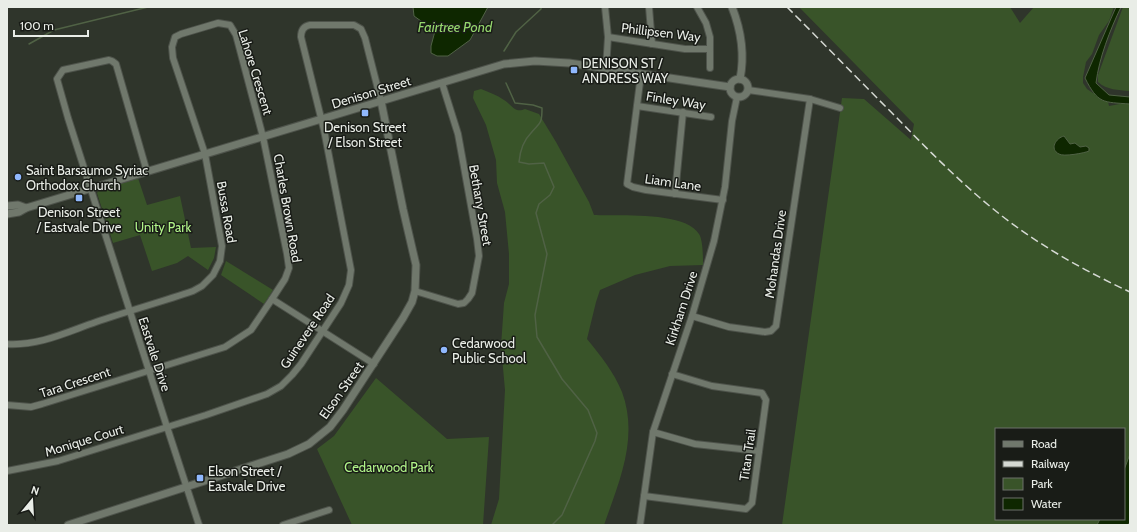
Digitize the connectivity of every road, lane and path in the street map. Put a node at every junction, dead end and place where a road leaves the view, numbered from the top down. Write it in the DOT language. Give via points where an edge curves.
graph roads {
  1 [pos="605,7"];
  2 [pos="649,7"];
  3 [pos="697,7"];
  4 [pos="732,7"];
  5 [pos="608,37"];
  6 [pos="652,44"];
  7 [pos="710,49"];
  8 [pos="606,68"];
  9 [pos="710,68"];
  10 [pos="640,74"];
  11 [pos="740,79"];
  12 [pos="442,83"];
  13 [pos="730,87"];
  14 [pos="748,90"];
  15 [pos="737,97"];
  16 [pos="810,99"];
  17 [pos="381,101"];
  18 [pos="638,106"];
  19 [pos="840,108"];
  20 [pos="683,112"];
  21 [pos="711,117"];
  22 [pos="321,119"];
  23 [pos="263,137"];
  24 [pos="205,154"];
  25 [pos="147,172"];
  26 [pos="91,188"];
  27 [pos="675,194"];
  28 [pos="723,200"];
  29 [pos="7,206"];
  30 [pos="26,208"];
  31 [pos="7,214"];
  32 [pos="415,291"];
  33 [pos="272,299"];
  34 [pos="130,311"];
  35 [pos="692,316"];
  36 [pos="322,331"];
  37 [pos="7,344"];
  38 [pos="374,364"];
  39 [pos="148,370"];
  40 [pos="672,374"];
  41 [pos="7,405"];
  42 [pos="167,428"];
  43 [pos="653,432"];
  44 [pos="759,451"];
  45 [pos="7,471"];
  46 [pos="187,487"];
  47 [pos="644,496"];
  48 [pos="328,510"];
  49 [pos="68,525"];
  50 [pos="199,525"];
  51 [pos="283,525"];
  52 [pos="640,525"];
  1 -- 5 [label="street"];
  2 -- 6 [label="street"];
  3 -- 7 [label="street" via="706,23"];
  4 -- 11 [label="street" via="743,55"];
  5 -- 6 [label="street, Phillipsen Way"];
  5 -- 8 [label="street"];
  6 -- 7 [label="street, Phillipsen Way" via="685,49"];
  7 -- 9 [label="street"];
  8 -- 10 [label="street, Denison Street"];
  8 -- 12 [label="street, Denison Street" via="551,61 518,62"];
  10 -- 13 [label="street, Denison Street"];
  10 -- 18 [label="street"];
  11 -- 13 [label="street" via="735,80"];
  11 -- 14 [label="street" via="747,84"];
  12 -- 17 [label="street, Denison Street"];
  12 -- 32 [label="street, Bethany Street" via="458,134 479,256 472,293 464,303 458,304"];
  13 -- 15 [label="street" via="732,94"];
  14 -- 15 [label="street" via="743,96"];
  14 -- 16 [label="street"];
  15 -- 28 [label="street, Kirkham Drive"];
  16 -- 19 [label="street"];
  16 -- 35 [label="street, Mohandas Drive" via="776,326 765,332 728,327"];
  17 -- 22 [label="street, Denison Street"];
  17 -- 22 [label="street, Guinevere Road" via="361,29 354,25 307,26 300,37"];
  17 -- 32 [label="street, Elson Street" via="416,265"];
  18 -- 20 [label="street, Finley Way"];
  18 -- 27 [label="street, Liam Lane" via="627,184"];
  20 -- 21 [label="street, Finley Way"];
  20 -- 27 [label="street"];
  22 -- 23 [label="street, Denison Street"];
  22 -- 36 [label="street, Guinevere Road" via="350,270 349,285 341,304"];
  23 -- 24 [label="street, Denison Street"];
  23 -- 24 [label="street, Lahore Crescent" via="236,35 230,25 218,23 175,37 172,47 173,58"];
  23 -- 33 [label="street, Charles Brown Road" via="284,232 289,268"];
  24 -- 25 [label="street, Denison Street"];
  24 -- 34 [label="street, Bussa Road" via="222,241 218,266 210,279 198,289"];
  25 -- 26 [label="street, Denison Street"];
  25 -- 26 [label="street, Eastvale Drive" via="116,64 109,60 63,70 57,79 58,84"];
  26 -- 30 [label="street, Denison Street"];
  26 -- 34 [label="street, Eastvale Drive"];
  27 -- 28 [label="street, Liam Lane"];
  28 -- 35 [label="street, Kirkham Drive"];
  29 -- 30 [label="street, Denison Street" via="18,205"];
  30 -- 31 [label="street, Denison Street"];
  32 -- 38 [label="street, Elson Street" via="412,302"];
  33 -- 36 [label="street"];
  33 -- 39 [label="street, Charles Brown Road" via="251,330 225,347"];
  34 -- 37 [label="street" via="52,338 26,344"];
  34 -- 39 [label="street, Eastvale Drive"];
  35 -- 40 [label="street, Kirkham Drive"];
  36 -- 38 [label="street"];
  36 -- 42 [label="street, Guinevere Road" via="292,376 281,386 267,394"];
  38 -- 46 [label="street, Elson Street" via="338,417 309,444 288,454"];
  39 -- 41 [label="street, Tara Crescent" via="31,407"];
  39 -- 42 [label="street, Eastvale Drive"];
  40 -- 43 [label="street, Kirkham Drive"];
  40 -- 44 [label="street, Titan Trail" via="712,386 762,393 766,400"];
  42 -- 45 [label="street, Monique Court" via="58,461"];
  42 -- 46 [label="street, Eastvale Drive"];
  43 -- 44 [label="street" via="695,444"];
  43 -- 47 [label="street, Kirkham Drive"];
  44 -- 47 [label="street, Titan Trail" via="752,503 746,509"];
  46 -- 49 [label="street, Elson Street"];
  46 -- 50 [label="street, Eastvale Drive"];
  47 -- 52 [label="street, Kirkham Drive"];
  48 -- 51 [label="street"];
}
